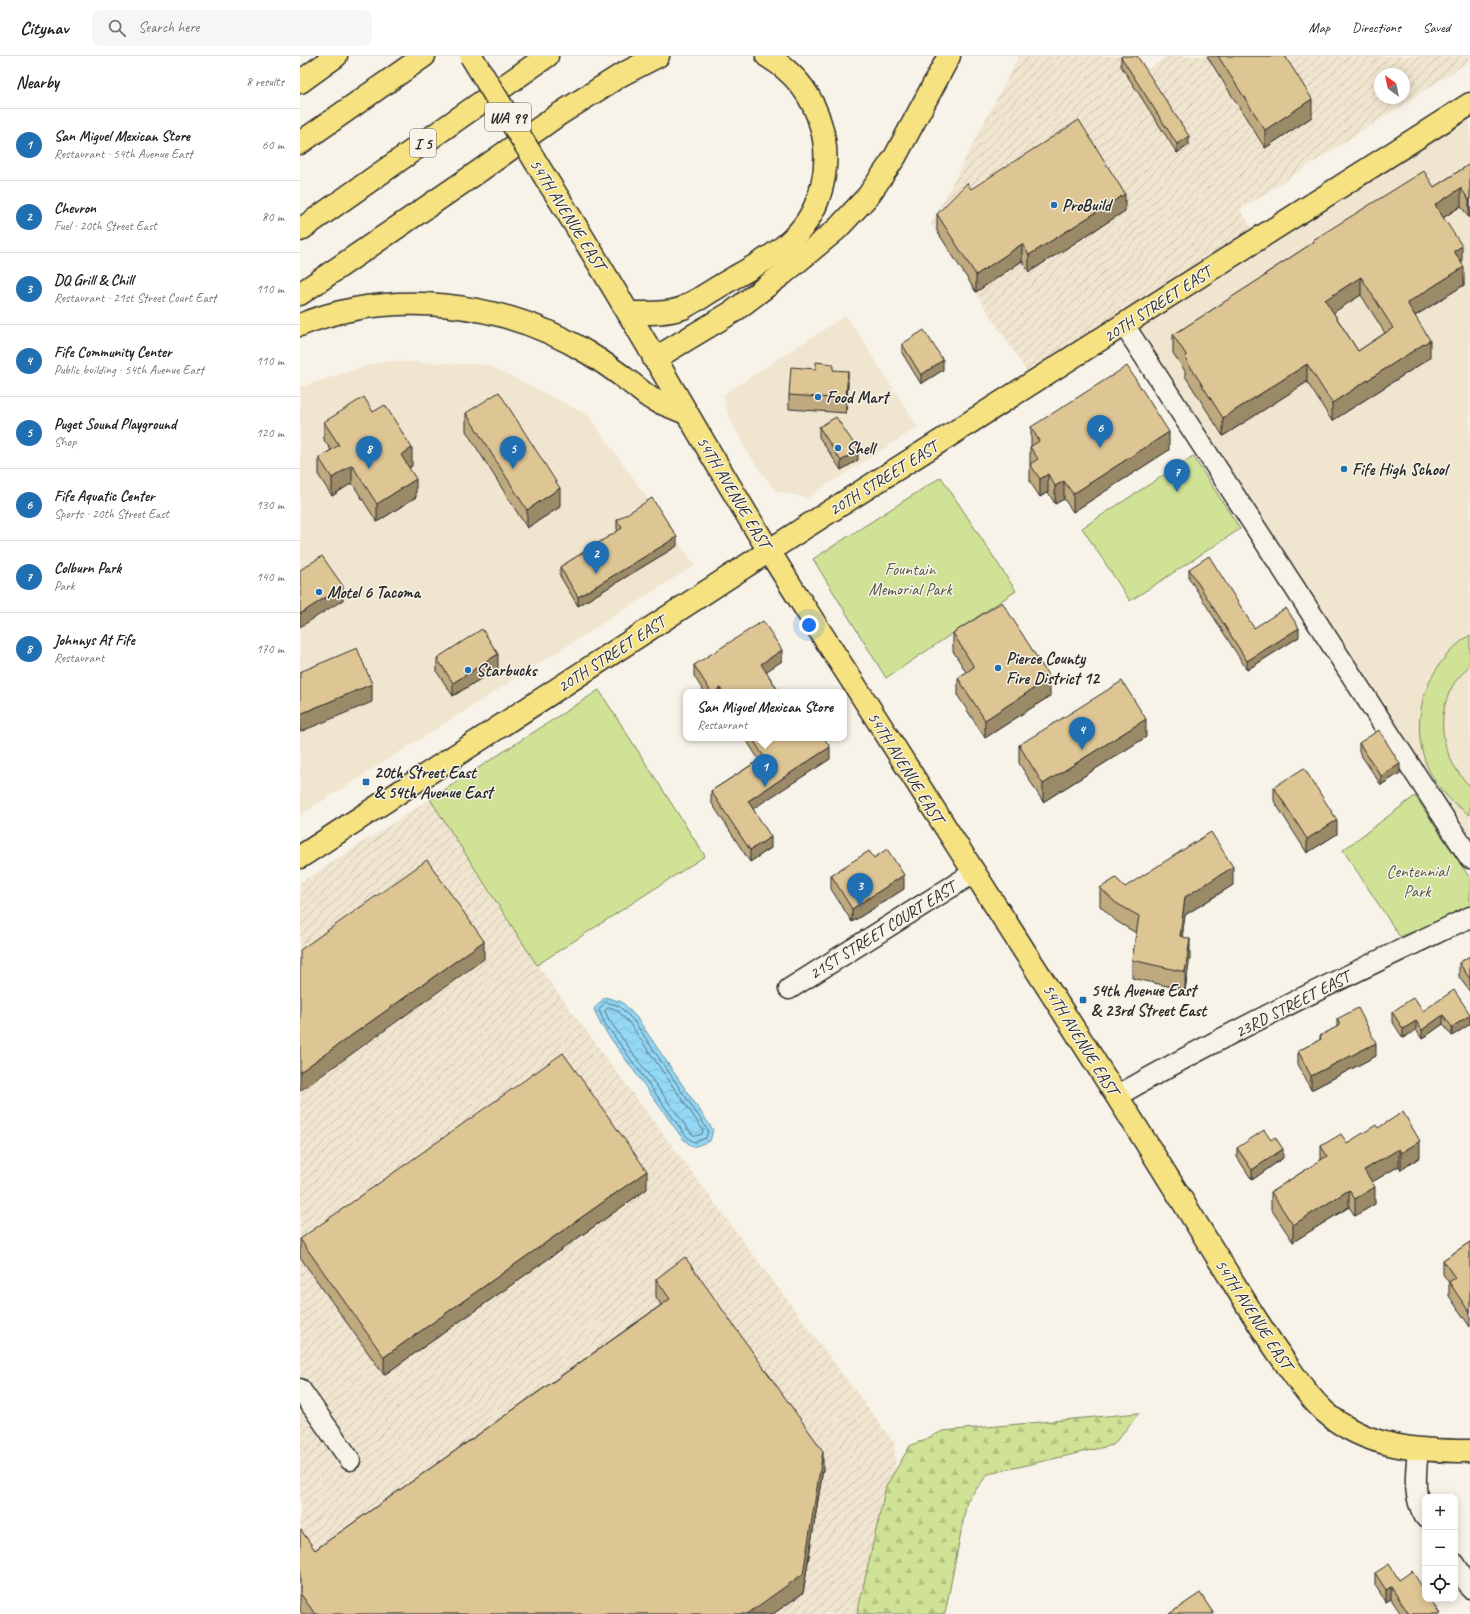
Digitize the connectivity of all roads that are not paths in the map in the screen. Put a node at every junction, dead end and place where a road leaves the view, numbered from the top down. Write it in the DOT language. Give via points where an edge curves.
graph roads {
  1 [pos="336,56"];
  2 [pos="424,56"];
  3 [pos="471,56"];
  4 [pos="547,56"];
  5 [pos="658,56"];
  6 [pos="767,56"];
  7 [pos="949,56"];
  8 [pos="300,82"];
  9 [pos="1470,104"];
  10 [pos="300,143"];
  11 [pos="300,230"];
  12 [pos="300,294"];
  13 [pos="629,313"];
  14 [pos="1124,325"];
  15 [pos="300,326"];
  16 [pos="654,359"];
  17 [pos="686,413"];
  18 [pos="769,551"];
  19 [pos="300,857"];
  20 [pos="1470,858"];
  21 [pos="975,872"];
  22 [pos="1470,917"];
  23 [pos="789,989"];
  24 [pos="1117,1096"];
  25 [pos="300,1389"];
  26 [pos="1418,1449"];
  27 [pos="1470,1452"];
  28 [pos="350,1460"];
  29 [pos="1422,1510"];
  30 [pos="1456,1566"];
  31 [pos="1470,1588"];
  1 -- 8 [label="main road"];
  2 -- 10 [label="main road"];
  3 -- 13 [label="main road, 54TH AVENUE EAST / WA 99, bridge"];
  4 -- 11 [label="main road, I 5"];
  5 -- 12 [label="main road" via="621,75 558,115"];
  6 -- 13 [label="main road" via="793,76 809,95 824,134 824,179 808,220 794,238 774,254 683,308 659,313"];
  7 -- 16 [label="main road" via="895,157 868,196 837,229 734,311"];
  9 -- 14 [label="main road, 20TH STREET EAST"];
  13 -- 16 [label="main road, 54TH AVENUE EAST"];
  14 -- 18 [label="main road, 20TH STREET EAST"];
  14 -- 20 [label="street"];
  15 -- 17 [label="main road" via="361,308 412,303 463,308 505,316 549,333 588,353 652,398"];
  16 -- 17 [label="main road, 54TH AVENUE EAST"];
  17 -- 18 [label="main road, 54TH AVENUE EAST"];
  18 -- 19 [label="main road, 20TH STREET EAST"];
  18 -- 21 [label="main road, 54TH AVENUE EAST"];
  21 -- 23 [label="street, 21ST STREET COURT EAST"];
  21 -- 24 [label="main road, 54TH AVENUE EAST"];
  22 -- 24 [label="street, 23RD STREET EAST" via="1297,1001"];
  24 -- 26 [label="main road, 54TH AVENUE EAST" via="1257,1322 1313,1400 1329,1416 1357,1434 1380,1443"];
  25 -- 28 [label="street"];
  26 -- 27 [label="main road, 54TH AVENUE EAST"];
  26 -- 29 [label="street" via="1416,1497"];
  30 -- 31 [label="street"];
}
